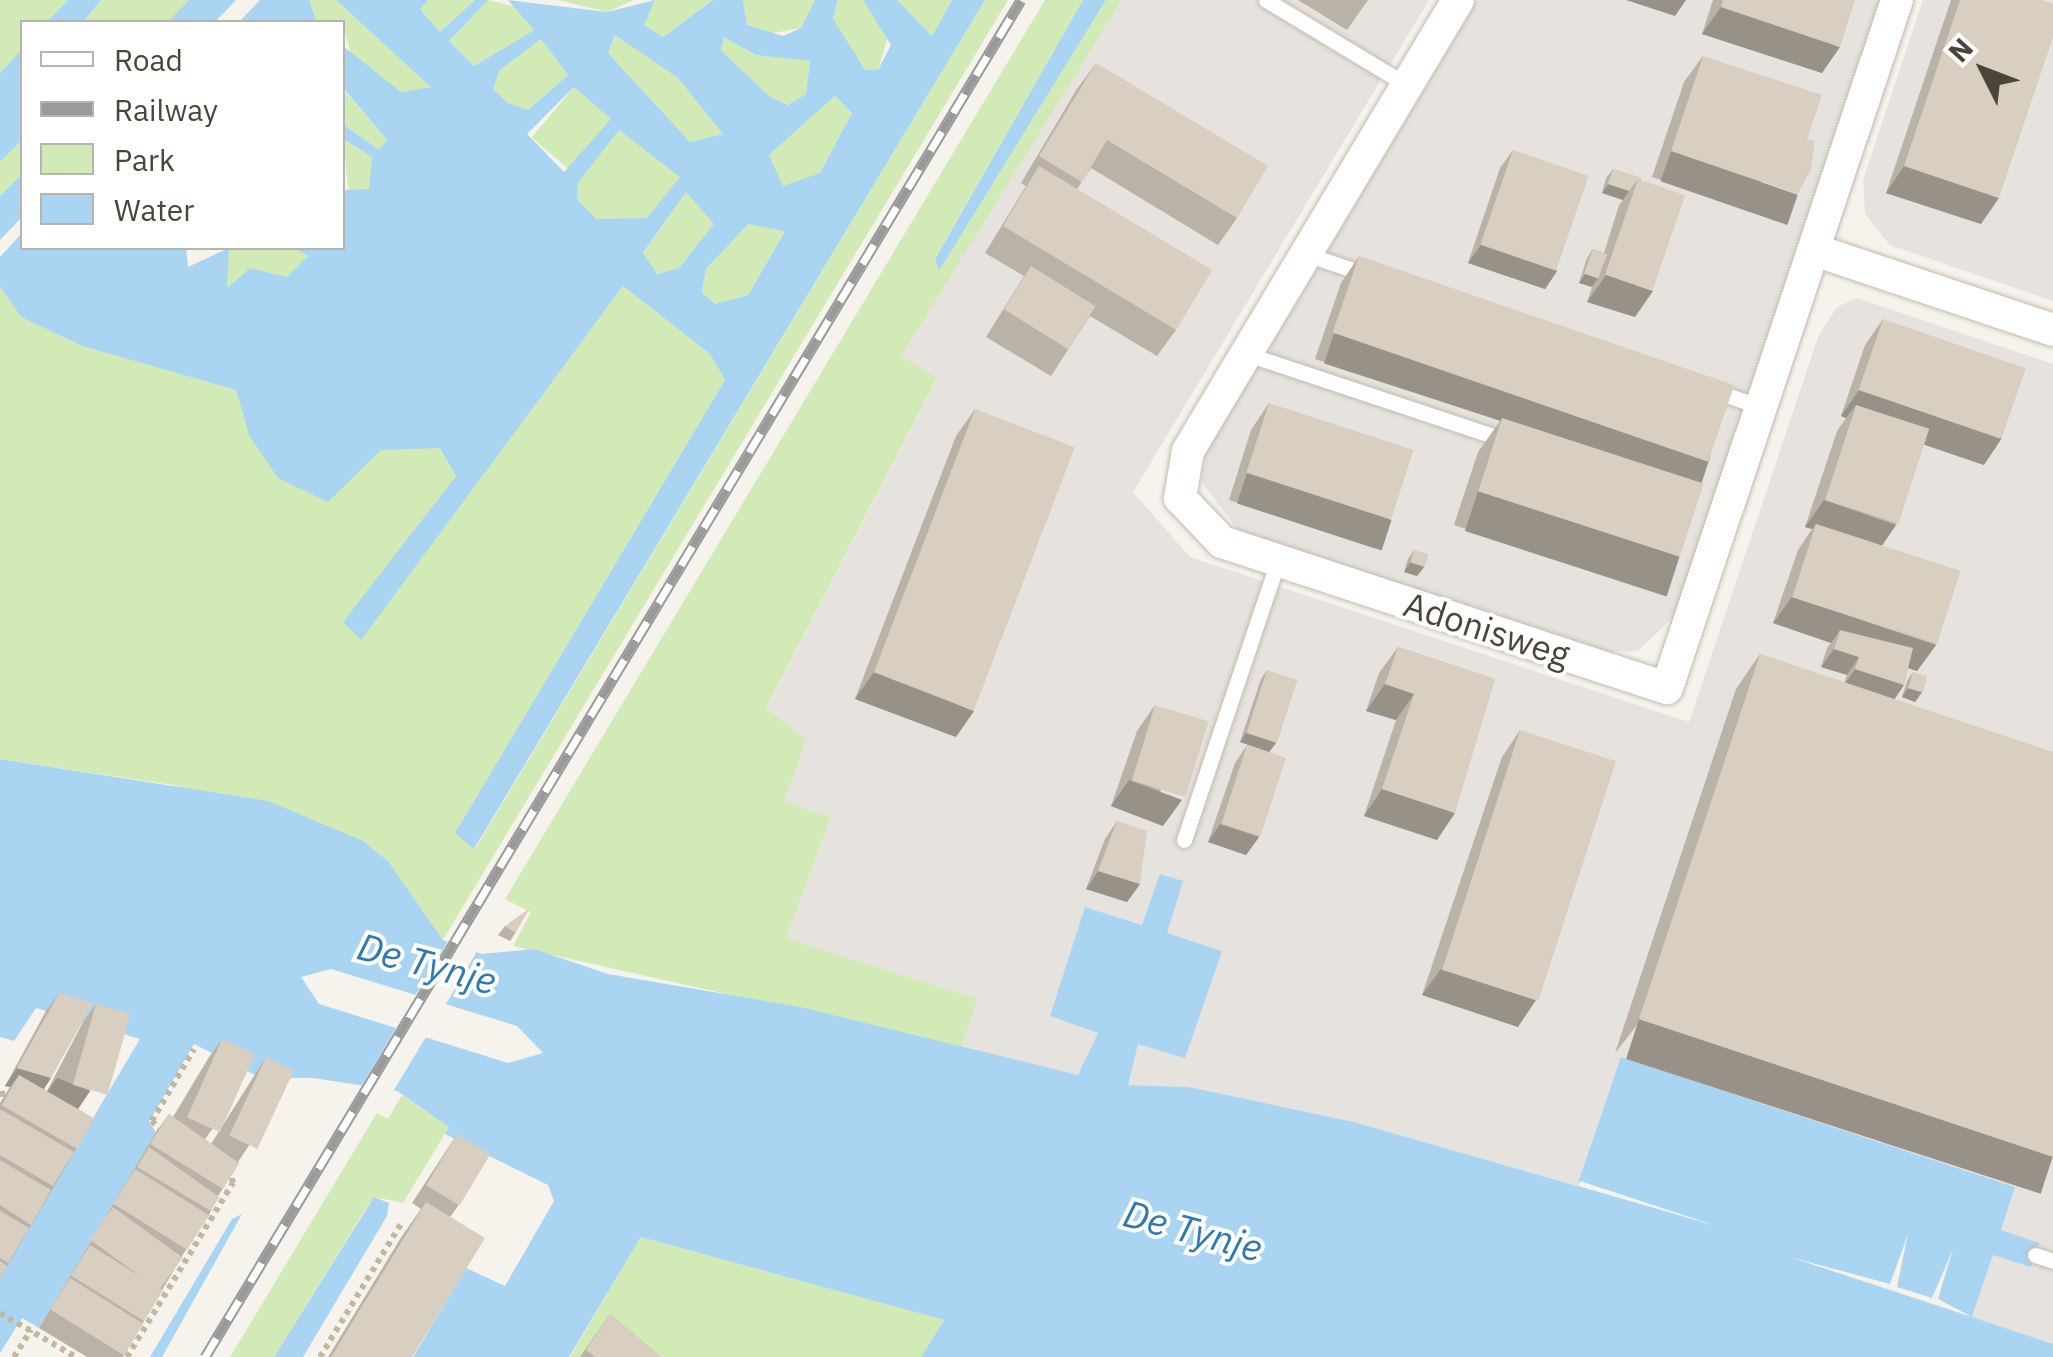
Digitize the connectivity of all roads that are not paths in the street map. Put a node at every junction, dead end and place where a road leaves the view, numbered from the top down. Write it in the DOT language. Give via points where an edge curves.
graph roads {
  1 [pos="1266,0"];
  2 [pos="1458,0"];
  3 [pos="1898,0"];
  4 [pos="1407,85"];
  5 [pos="1814,250"];
  6 [pos="1306,254"];
  7 [pos="1396,284"];
  8 [pos="2053,330"];
  9 [pos="1246,354"];
  10 [pos="1691,383"];
  11 [pos="1761,407"];
  12 [pos="1524,446"];
  13 [pos="1278,561"];
  14 [pos="1184,840"];
  15 [pos="2035,1256"];
  16 [pos="2053,1261"];
  1 -- 4 [label="lane"];
  2 -- 4 [label="street, Adonisweg"];
  3 -- 5 [label="street, Adonisweg"];
  4 -- 6 [label="street, Adonisweg"];
  5 -- 8 [label="street"];
  5 -- 11 [label="street, Adonisweg"];
  6 -- 7 [label="lane"];
  6 -- 9 [label="street, Adonisweg"];
  9 -- 12 [label="lane"];
  9 -- 13 [label="street, Adonisweg" via="1188,451 1180,498 1203,530"];
  10 -- 11 [label="lane"];
  11 -- 13 [label="street, Adonisweg" via="1718,511 1667,688"];
  13 -- 14 [label="lane"];
  15 -- 16 [label="lane"];
}
